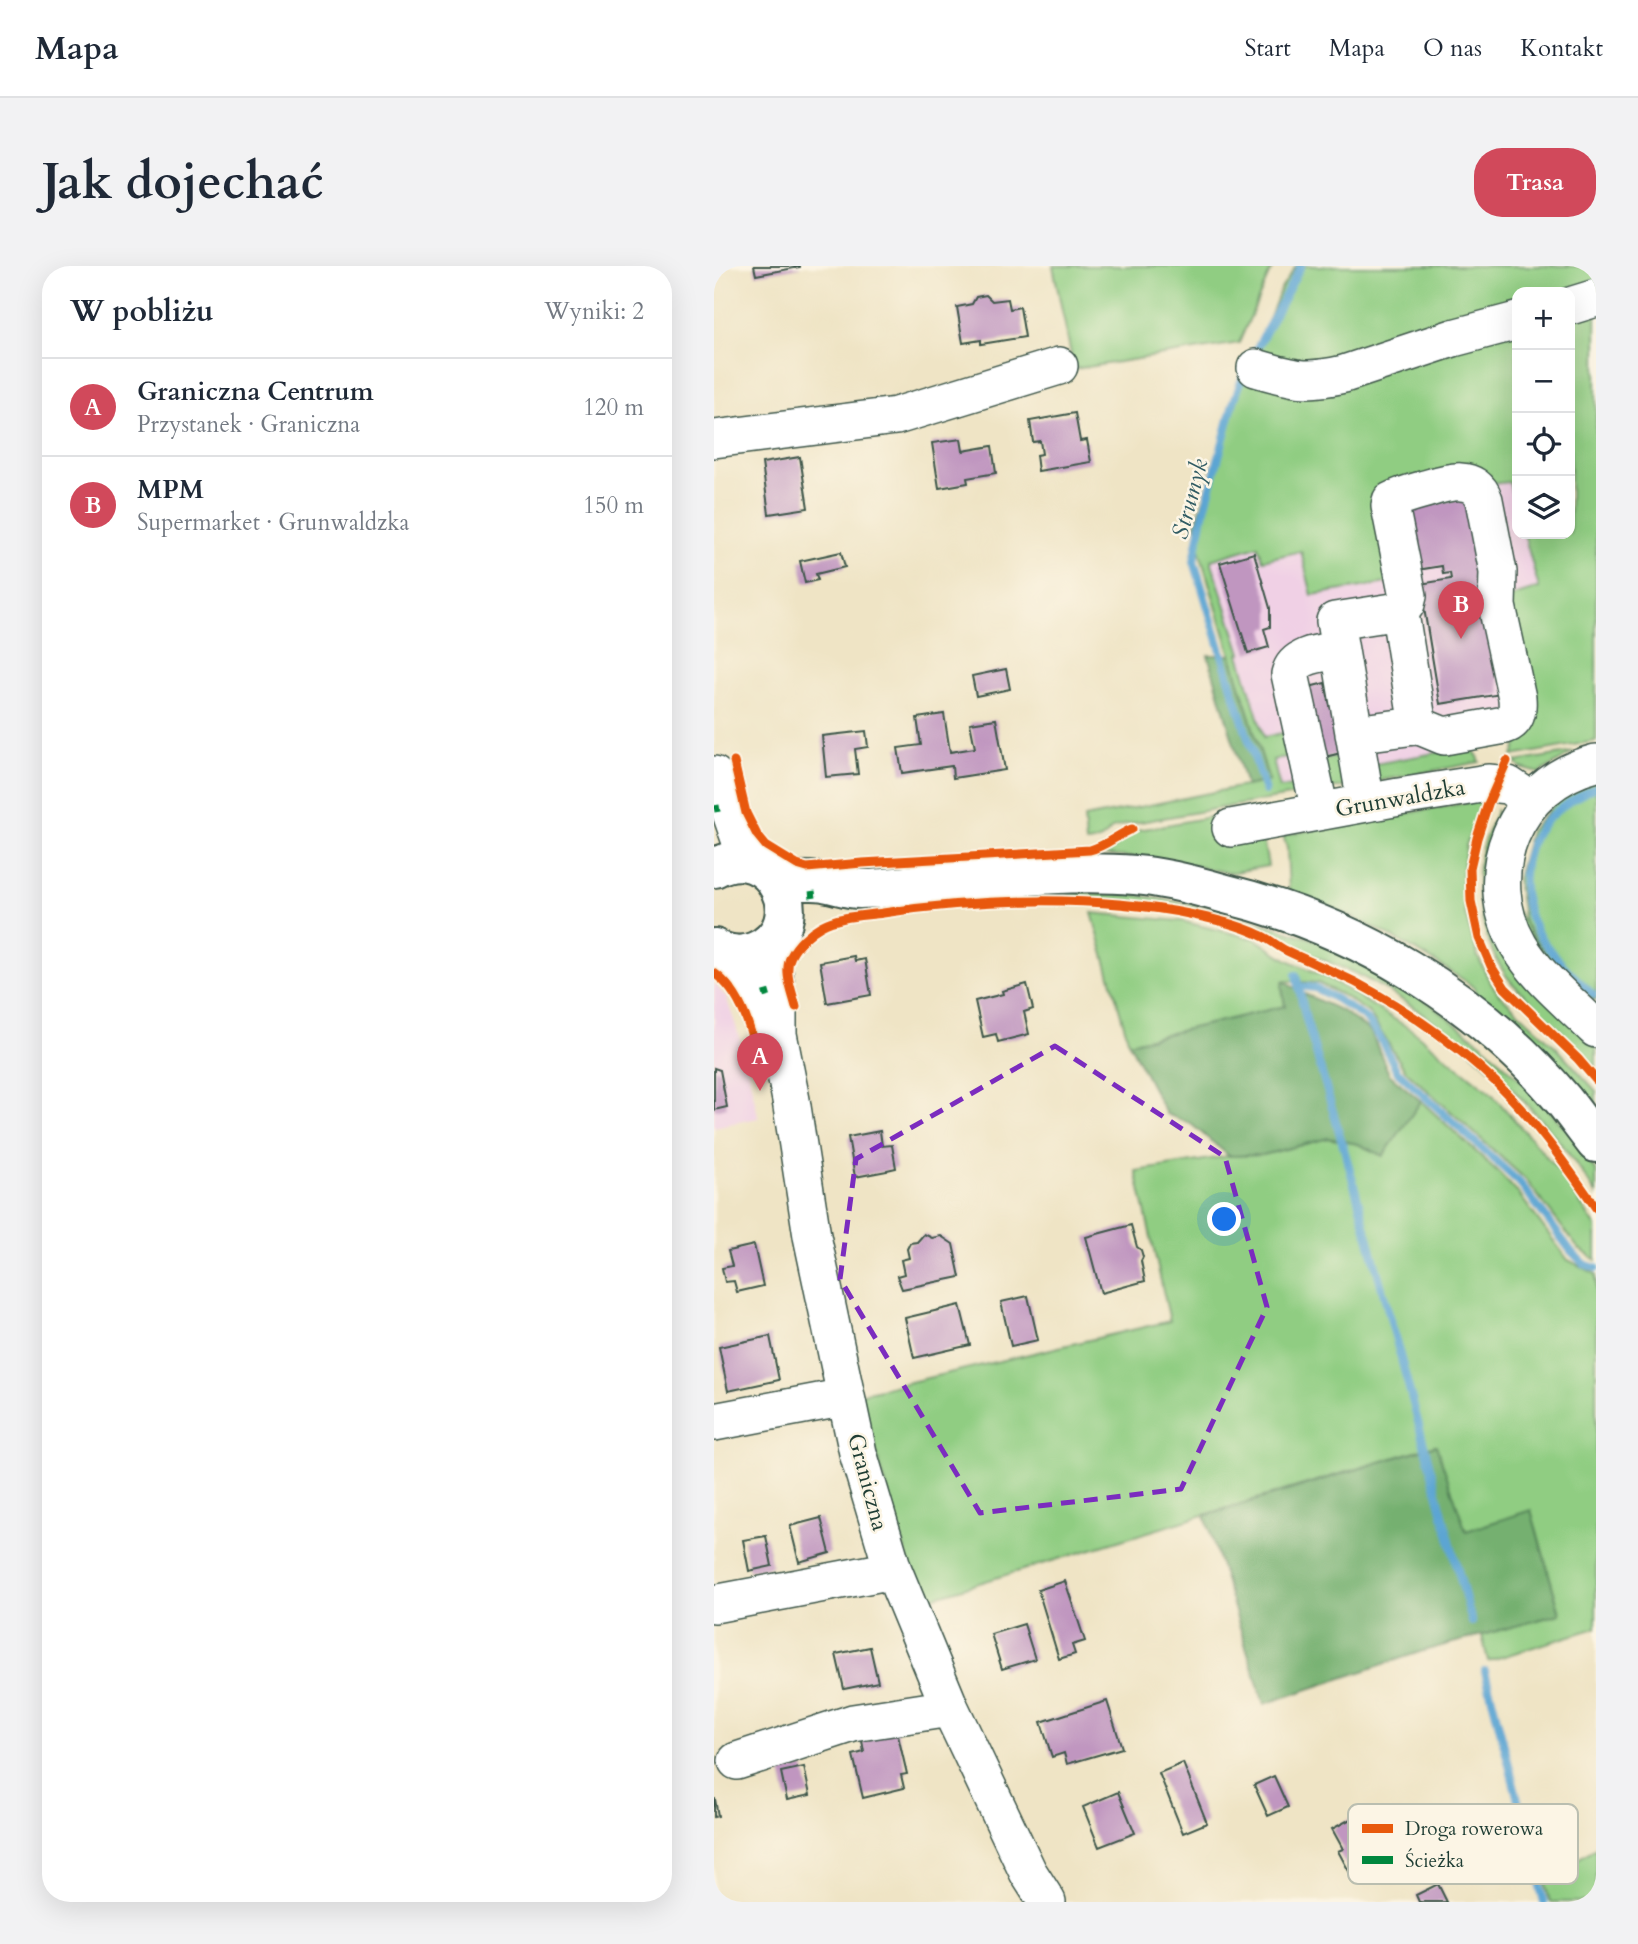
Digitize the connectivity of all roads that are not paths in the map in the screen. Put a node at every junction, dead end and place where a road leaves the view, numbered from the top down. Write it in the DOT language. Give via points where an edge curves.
graph roads {
  1 [pos="1596,298"];
  2 [pos="1575,304"];
  3 [pos="1512,322"];
  4 [pos="1059,366"];
  5 [pos="1256,369"];
  6 [pos="714,439"];
  7 [pos="1399,613"];
  8 [pos="1338,636"];
  9 [pos="1418,726"];
  10 [pos="1490,728"];
  11 [pos="1354,734"];
  12 [pos="1596,763"];
  13 [pos="714,775"];
  14 [pos="1517,792"];
  15 [pos="1366,803"];
  16 [pos="1320,811"];
  17 [pos="1231,828"];
  18 [pos="759,893"];
  19 [pos="724,951"];
  20 [pos="1596,1029"];
  21 [pos="778,1034"];
  22 [pos="1596,1143"];
  23 [pos="846,1397"];
  24 [pos="714,1422"];
  25 [pos="893,1570"];
  26 [pos="714,1604"];
  27 [pos="950,1708"];
  28 [pos="737,1761"];
  29 [pos="1047,1902"];
  1 -- 2 [label="street"];
  3 -- 5 [label="street" via="1326,378 1294,379"];
  4 -- 6 [label="street" via="896,416"];
  7 -- 8 [label="street"];
  7 -- 9 [label="street"];
  7 -- 10 [label="street" via="1408,596 1391,501 1452,481 1476,488 1484,500 1497,564 1497,606 1517,702 1513,721"];
  8 -- 11 [label="street"];
  8 -- 16 [label="street" via="1295,663 1290,674"];
  9 -- 10 [label="street" via="1444,736"];
  9 -- 11 [label="street"];
  10 -- 14 [label="street"];
  11 -- 15 [label="street"];
  12 -- 14 [label="street"];
  13 -- 18 [label="street, Graniczna"];
  14 -- 15 [label="street, Grunwaldzka" via="1484,783"];
  14 -- 20 [label="street" via="1514,828 1503,862 1505,915 1528,960"];
  15 -- 16 [label="street, Grunwaldzka"];
  16 -- 17 [label="street, Grunwaldzka"];
  18 -- 19 [label="main road" via="759,950"];
  18 -- 21 [label="street, Graniczna" via="773,962"];
  18 -- 22 [label="main road" via="821,882 858,890 1080,873 1161,878 1264,903 1337,930 1447,993 1541,1076"];
  19 -- 21 [label="street, Graniczna"];
  21 -- 23 [label="street, Graniczna" via="812,1236"];
  23 -- 24 [label="street"];
  23 -- 25 [label="street, Graniczna"];
  25 -- 26 [label="street"];
  25 -- 27 [label="street, Graniczna"];
  27 -- 28 [label="street" via="853,1723"];
  27 -- 29 [label="street, Graniczna" via="1028,1872"];
}
